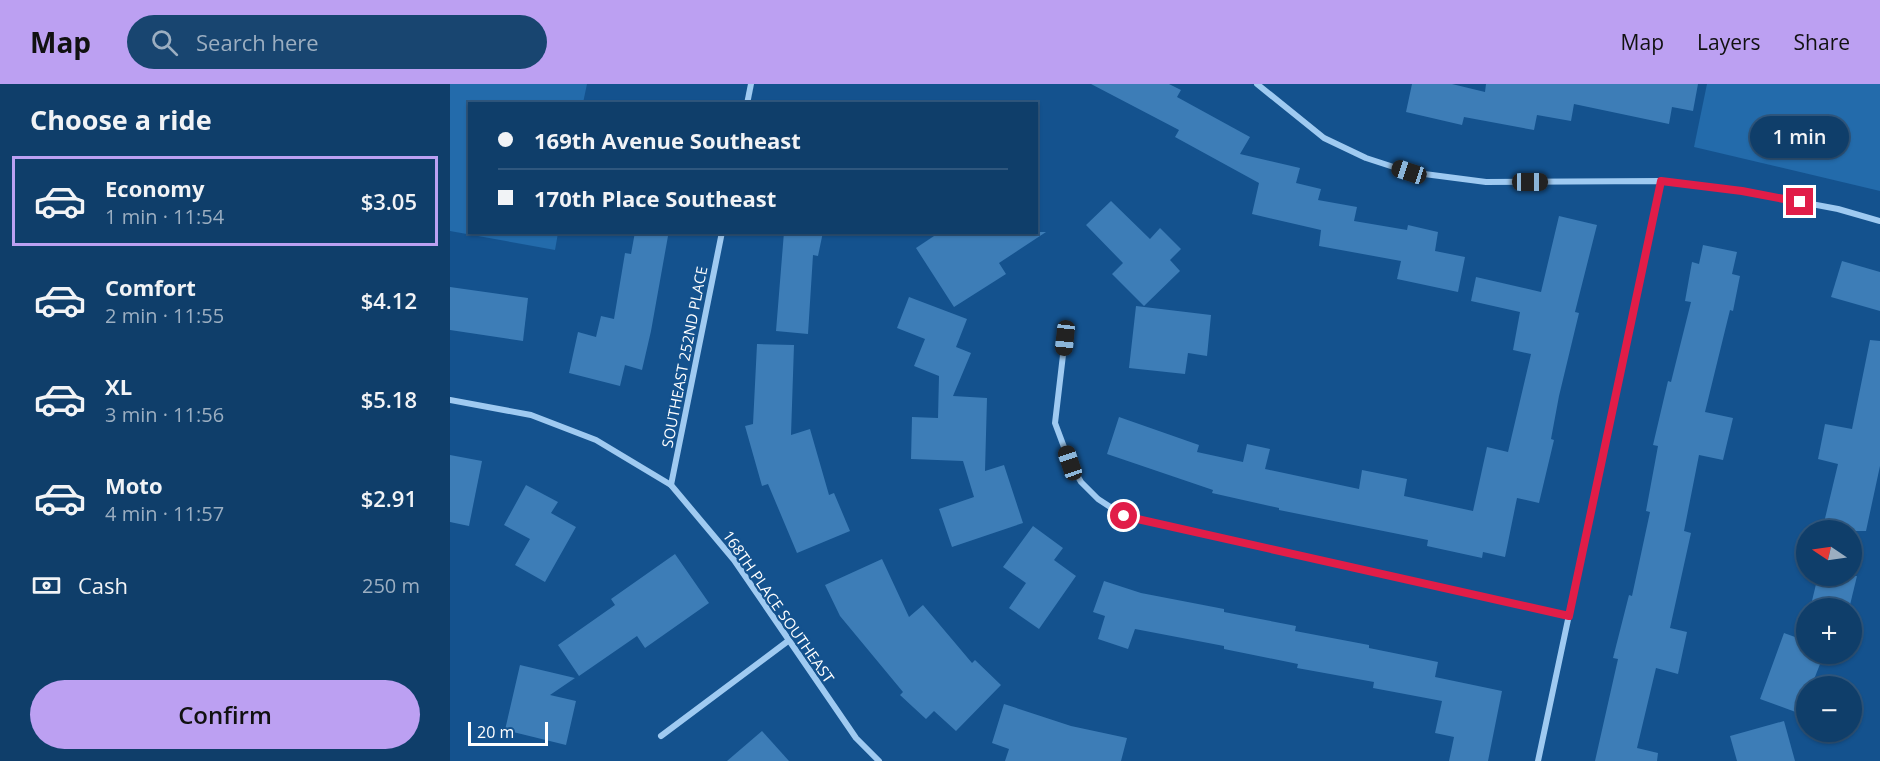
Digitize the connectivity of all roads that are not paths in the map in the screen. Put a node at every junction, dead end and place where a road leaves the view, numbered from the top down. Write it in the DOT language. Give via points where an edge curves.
graph roads {
  1 [pos="751,84"];
  2 [pos="1257,84"];
  3 [pos="747,102"];
  4 [pos="1661,181"];
  5 [pos="1880,221"];
  6 [pos="722,234"];
  7 [pos="1065,338"];
  8 [pos="450,400"];
  9 [pos="671,485"];
  10 [pos="1569,616"];
  11 [pos="788,641"];
  12 [pos="661,736"];
  13 [pos="879,761"];
  14 [pos="1538,761"];
  1 -- 3 [label="street"];
  2 -- 4 [label="street" via="1324,138 1409,172 1486,182"];
  4 -- 5 [label="street" via="1742,191"];
  4 -- 10 [label="street"];
  6 -- 9 [label="street, SOUTHEAST 252ND PLACE"];
  7 -- 10 [label="street" via="1055,423 1070,463 1082,482 1098,499 1124,516"];
  8 -- 9 [label="street, 168TH PLACE SOUTHEAST" via="531,416 596,440"];
  9 -- 11 [label="street, 168TH PLACE SOUTHEAST" via="734,560"];
  10 -- 14 [label="street"];
  11 -- 12 [label="street"];
  11 -- 13 [label="street, 168TH PLACE SOUTHEAST" via="856,738"];
}
